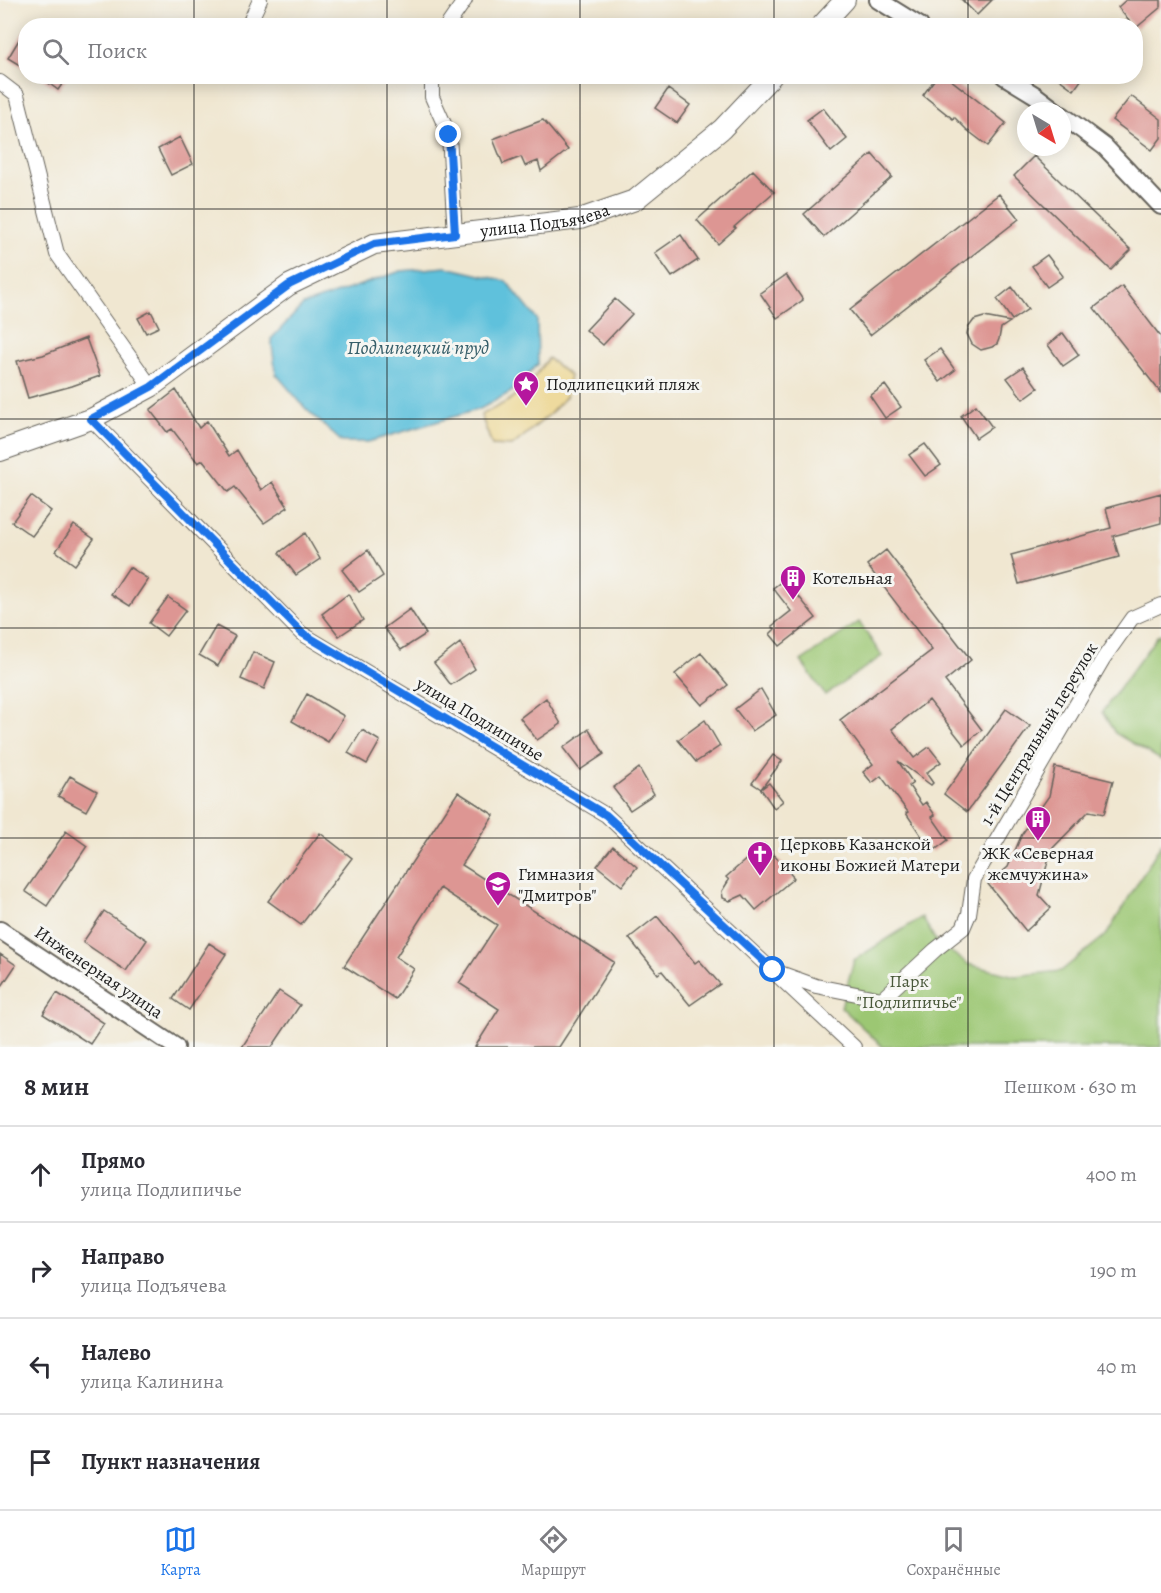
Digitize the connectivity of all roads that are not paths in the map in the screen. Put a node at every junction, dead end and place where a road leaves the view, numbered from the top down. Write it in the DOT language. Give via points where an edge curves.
graph roads {
  1 [pos="260,0"];
  2 [pos="465,0"];
  3 [pos="845,0"];
  4 [pos="878,0"];
  5 [pos="252,18"];
  6 [pos="453,18"];
  7 [pos="828,18"];
  8 [pos="907,18"];
  9 [pos="0,82"];
  10 [pos="432,84"];
  11 [pos="765,84"];
  12 [pos="1017,84"];
  13 [pos="1044,102"];
  14 [pos="1071,122"];
  15 [pos="1161,206"];
  16 [pos="455,234"];
  17 [pos="151,387"];
  18 [pos="91,419"];
  19 [pos="0,451"];
  20 [pos="1161,605"];
  21 [pos="0,930"];
  22 [pos="773,970"];
  23 [pos="176,1047"];
  24 [pos="854,1047"];
  1 -- 5 [label="street"];
  2 -- 6 [label="street"];
  3 -- 7 [label="main road"];
  4 -- 8 [label="street"];
  9 -- 17 [label="street" via="17,95 57,254"];
  10 -- 16 [label="street" via="432,97 449,135"];
  11 -- 16 [label="main road, улица Подъячева" via="723,129 635,200 580,219"];
  12 -- 13 [label="street"];
  14 -- 15 [label="street" via="1105,147"];
  16 -- 17 [label="main road, улица Подъячева" via="374,244 289,285"];
  17 -- 18 [label="main road, улица Подъячева"];
  18 -- 19 [label="main road, улица Подъячева"];
  18 -- 22 [label="street, улица Подлипичье" via="302,633 606,815"];
  20 -- 22 [label="street, 1-й Центральный переулок" via="1132,618 1103,659 974,879 963,928 882,999 816,986"];
  21 -- 23 [label="street, Инженерная улица"];
  22 -- 24 [label="street, улица Подлипичье"];
}
